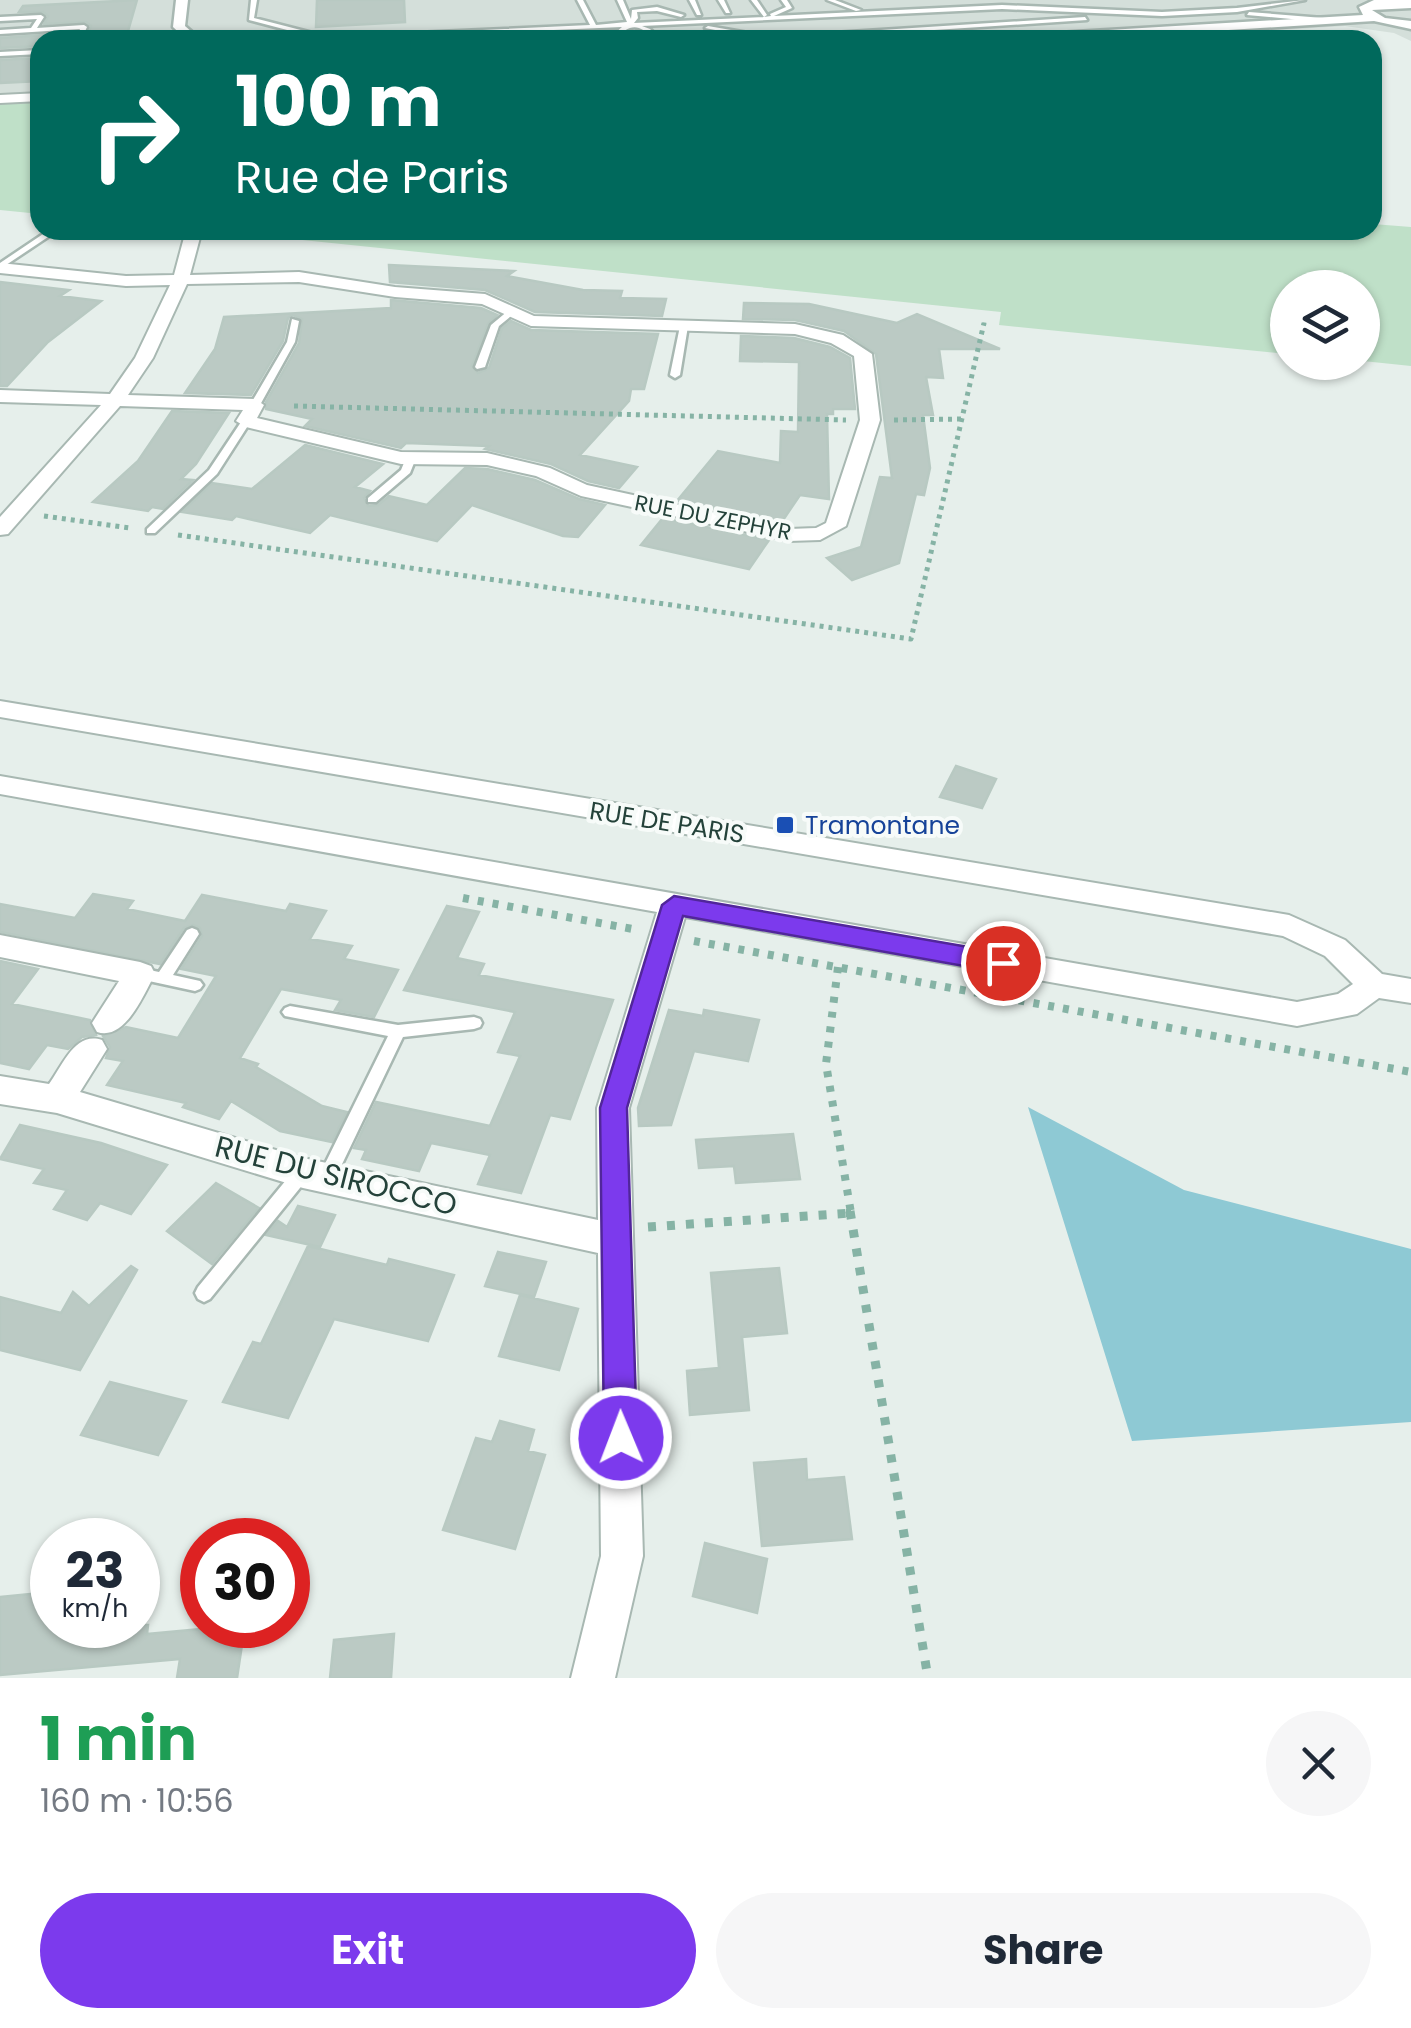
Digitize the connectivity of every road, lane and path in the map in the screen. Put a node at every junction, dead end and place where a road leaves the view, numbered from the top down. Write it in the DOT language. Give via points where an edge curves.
graph roads {
  1 [pos="182,0"];
  2 [pos="254,0"];
  3 [pos="580,0"];
  4 [pos="620,0"];
  5 [pos="653,0"];
  6 [pos="692,0"];
  7 [pos="721,0"];
  8 [pos="754,0"];
  9 [pos="784,0"];
  10 [pos="830,0"];
  11 [pos="1282,0"];
  12 [pos="1302,0"];
  13 [pos="1383,1"];
  14 [pos="1411,4"];
  15 [pos="657,9"];
  16 [pos="728,12"];
  17 [pos="699,14"];
  18 [pos="764,15"];
  19 [pos="1372,18"];
  20 [pos="0,19"];
  21 [pos="1086,20"];
  22 [pos="1336,20"];
  23 [pos="630,22"];
  24 [pos="593,25"];
  25 [pos="1411,25"];
  26 [pos="696,26"];
  27 [pos="643,27"];
  28 [pos="30,30"];
  29 [pos="33,30"];
  30 [pos="83,30"];
  31 [pos="183,30"];
  32 [pos="294,30"];
  33 [pos="498,30"];
  34 [pos="621,30"];
  35 [pos="643,30"];
  36 [pos="646,30"];
  37 [pos="719,30"];
  38 [pos="920,30"];
  39 [pos="1171,30"];
  40 [pos="0,32"];
  41 [pos="30,52"];
  42 [pos="0,54"];
  43 [pos="30,97"];
  44 [pos="0,98"];
  45 [pos="40,240"];
  46 [pos="192,240"];
  47 [pos="0,268"];
  48 [pos="184,280"];
  49 [pos="512,312"];
  50 [pos="986,319"];
  51 [pos="295,321"];
  52 [pos="684,326"];
  53 [pos="480,367"];
  54 [pos="675,375"];
  55 [pos="0,396"];
  56 [pos="118,399"];
  57 [pos="250,413"];
  58 [pos="962,419"];
  59 [pos="870,420"];
  60 [pos="412,458"];
  61 [pos="372,500"];
  62 [pos="42,516"];
  63 [pos="0,529"];
  64 [pos="151,531"];
  65 [pos="0,709"];
  66 [pos="0,785"];
  67 [pos="452,896"];
  68 [pos="669,920"];
  69 [pos="192,934"];
  70 [pos="0,946"];
  71 [pos="838,967"];
  72 [pos="151,976"];
  73 [pos="195,985"];
  74 [pos="1374,985"];
  75 [pos="1411,991"];
  76 [pos="290,1012"];
  77 [pos="474,1023"];
  78 [pos="398,1031"];
  79 [pos="1411,1072"];
  80 [pos="0,1090"];
  81 [pos="57,1100"];
  82 [pos="315,1176"];
  83 [pos="851,1212"];
  84 [pos="618,1242"];
  85 [pos="204,1293"];
  86 [pos="593,1678"];
  87 [pos="928,1678"];
  1 -- 31 [label="street"];
  2 -- 32 [label="lane" via="252,19"];
  3 -- 24 [label="lane"];
  4 -- 23 [label="lane"];
  5 -- 15 [label="lane"];
  6 -- 17 [label="lane"];
  7 -- 16 [label="lane"];
  8 -- 18 [label="lane"];
  9 -- 18 [label="lane" via="789,8"];
  10 -- 11 [label="lane" via="860,10 1026,4 1140,10"];
  12 -- 23 [label="lane" via="1162,14 1017,6"];
  13 -- 14 [label="street"];
  13 -- 19 [label="street" via="1364,10"];
  15 -- 17 [label="lane"];
  15 -- 23 [label="lane" via="634,10"];
  16 -- 17 [label="lane"];
  16 -- 18 [label="lane"];
  19 -- 22 [label="street"];
  19 -- 25 [label="street"];
  20 -- 29 [label="lane" via="41,17"];
  21 -- 22 [label="lane" via="1237,14"];
  21 -- 26 [label="lane" via="1006,11"];
  21 -- 38 [label="lane"];
  22 -- 39 [label="street"];
  23 -- 24 [label="lane"];
  23 -- 26 [label="lane"];
  23 -- 27 [label="lane"];
  23 -- 34 [label="lane"];
  24 -- 33 [label="lane"];
  26 -- 37 [label="lane"];
  27 -- 35 [label="lane"];
  27 -- 36 [label="lane"];
  28 -- 40 [label="lane"];
  29 -- 30 [label="lane"];
  41 -- 42 [label="lane"];
  43 -- 44 [label="street"];
  45 -- 47 [label="lane"];
  46 -- 48 [label="street"];
  47 -- 48 [label="street, RUE DU ZEPHYR" via="126,282"];
  48 -- 49 [label="street, RUE DU ZEPHYR" via="299,277 456,294"];
  48 -- 56 [label="street"];
  49 -- 52 [label="street, RUE DU ZEPHYR" via="531,322"];
  49 -- 53 [label="lane" via="495,325"];
  50 -- 58 [label="path"];
  51 -- 57 [label="lane" via="291,342"];
  52 -- 54 [label="lane"];
  52 -- 59 [label="street, RUE DU ZEPHYR" via="795,329 850,346 863,354"];
  55 -- 56 [label="street, RUE DU ZEPHYR"];
  56 -- 57 [label="street, RUE DU ZEPHYR"];
  56 -- 63 [label="street"];
  57 -- 59 [label="path"];
  57 -- 60 [label="street, RUE DU ZEPHYR"];
  57 -- 64 [label="lane" via="213,472"];
  58 -- 59 [label="path"];
  58 -- 64 [label="path" via="911,639"];
  59 -- 60 [label="street, RUE DU ZEPHYR" via="836,526 820,534 789,535 600,494 487,459"];
  60 -- 61 [label="lane"];
  62 -- 64 [label="path"];
  65 -- 74 [label="street, RUE DE PARIS" via="1289,926 1335,948"];
  66 -- 68 [label="street"];
  67 -- 68 [label="path"];
  68 -- 71 [label="path"];
  68 -- 74 [label="street" via="1297,1014 1346,1004"];
  68 -- 84 [label="street" via="613,1108"];
  69 -- 72 [label="lane"];
  70 -- 72 [label="street"];
  71 -- 79 [label="path"];
  71 -- 83 [label="path" via="826,1064"];
  72 -- 73 [label="lane"];
  72 -- 81 [label="street"];
  74 -- 75 [label="street"];
  76 -- 78 [label="lane"];
  77 -- 78 [label="lane"];
  78 -- 82 [label="lane"];
  80 -- 81 [label="street, RUE DU SIROCCO"];
  81 -- 82 [label="street, RUE DU SIROCCO"];
  82 -- 84 [label="street, RUE DU SIROCCO"];
  82 -- 85 [label="lane"];
  83 -- 84 [label="path" via="650,1226"];
  83 -- 87 [label="path"];
  84 -- 86 [label="street" via="622,1556"];
}
